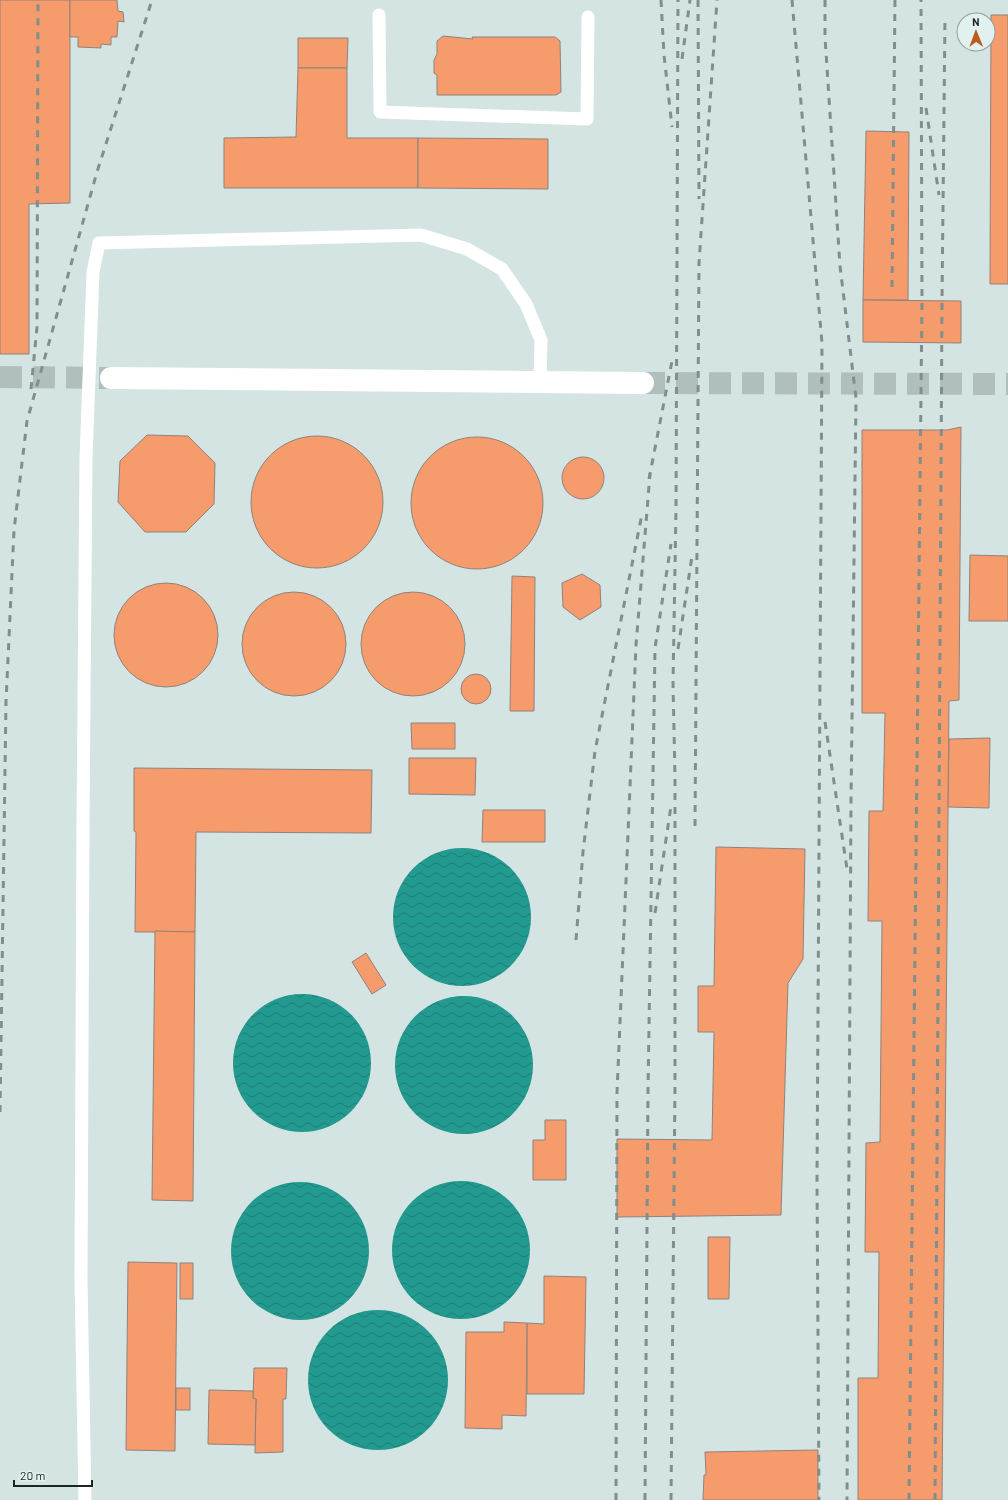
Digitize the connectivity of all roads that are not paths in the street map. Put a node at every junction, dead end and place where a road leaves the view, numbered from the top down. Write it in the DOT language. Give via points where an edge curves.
graph roads {
  1 [pos="379,15"];
  2 [pos="588,17"];
  3 [pos="111,378"];
  4 [pos="540,381"];
  5 [pos="643,383"];
  6 [pos="85,1500"];
  1 -- 2 [label="lane" via="380,112 587,119"];
  3 -- 4 [label="street"];
  4 -- 5 [label="street"];
  4 -- 6 [label="lane" via="541,340 526,304 502,268 467,249 421,235 99,243 93,272 86,466 81,1264"];
}
